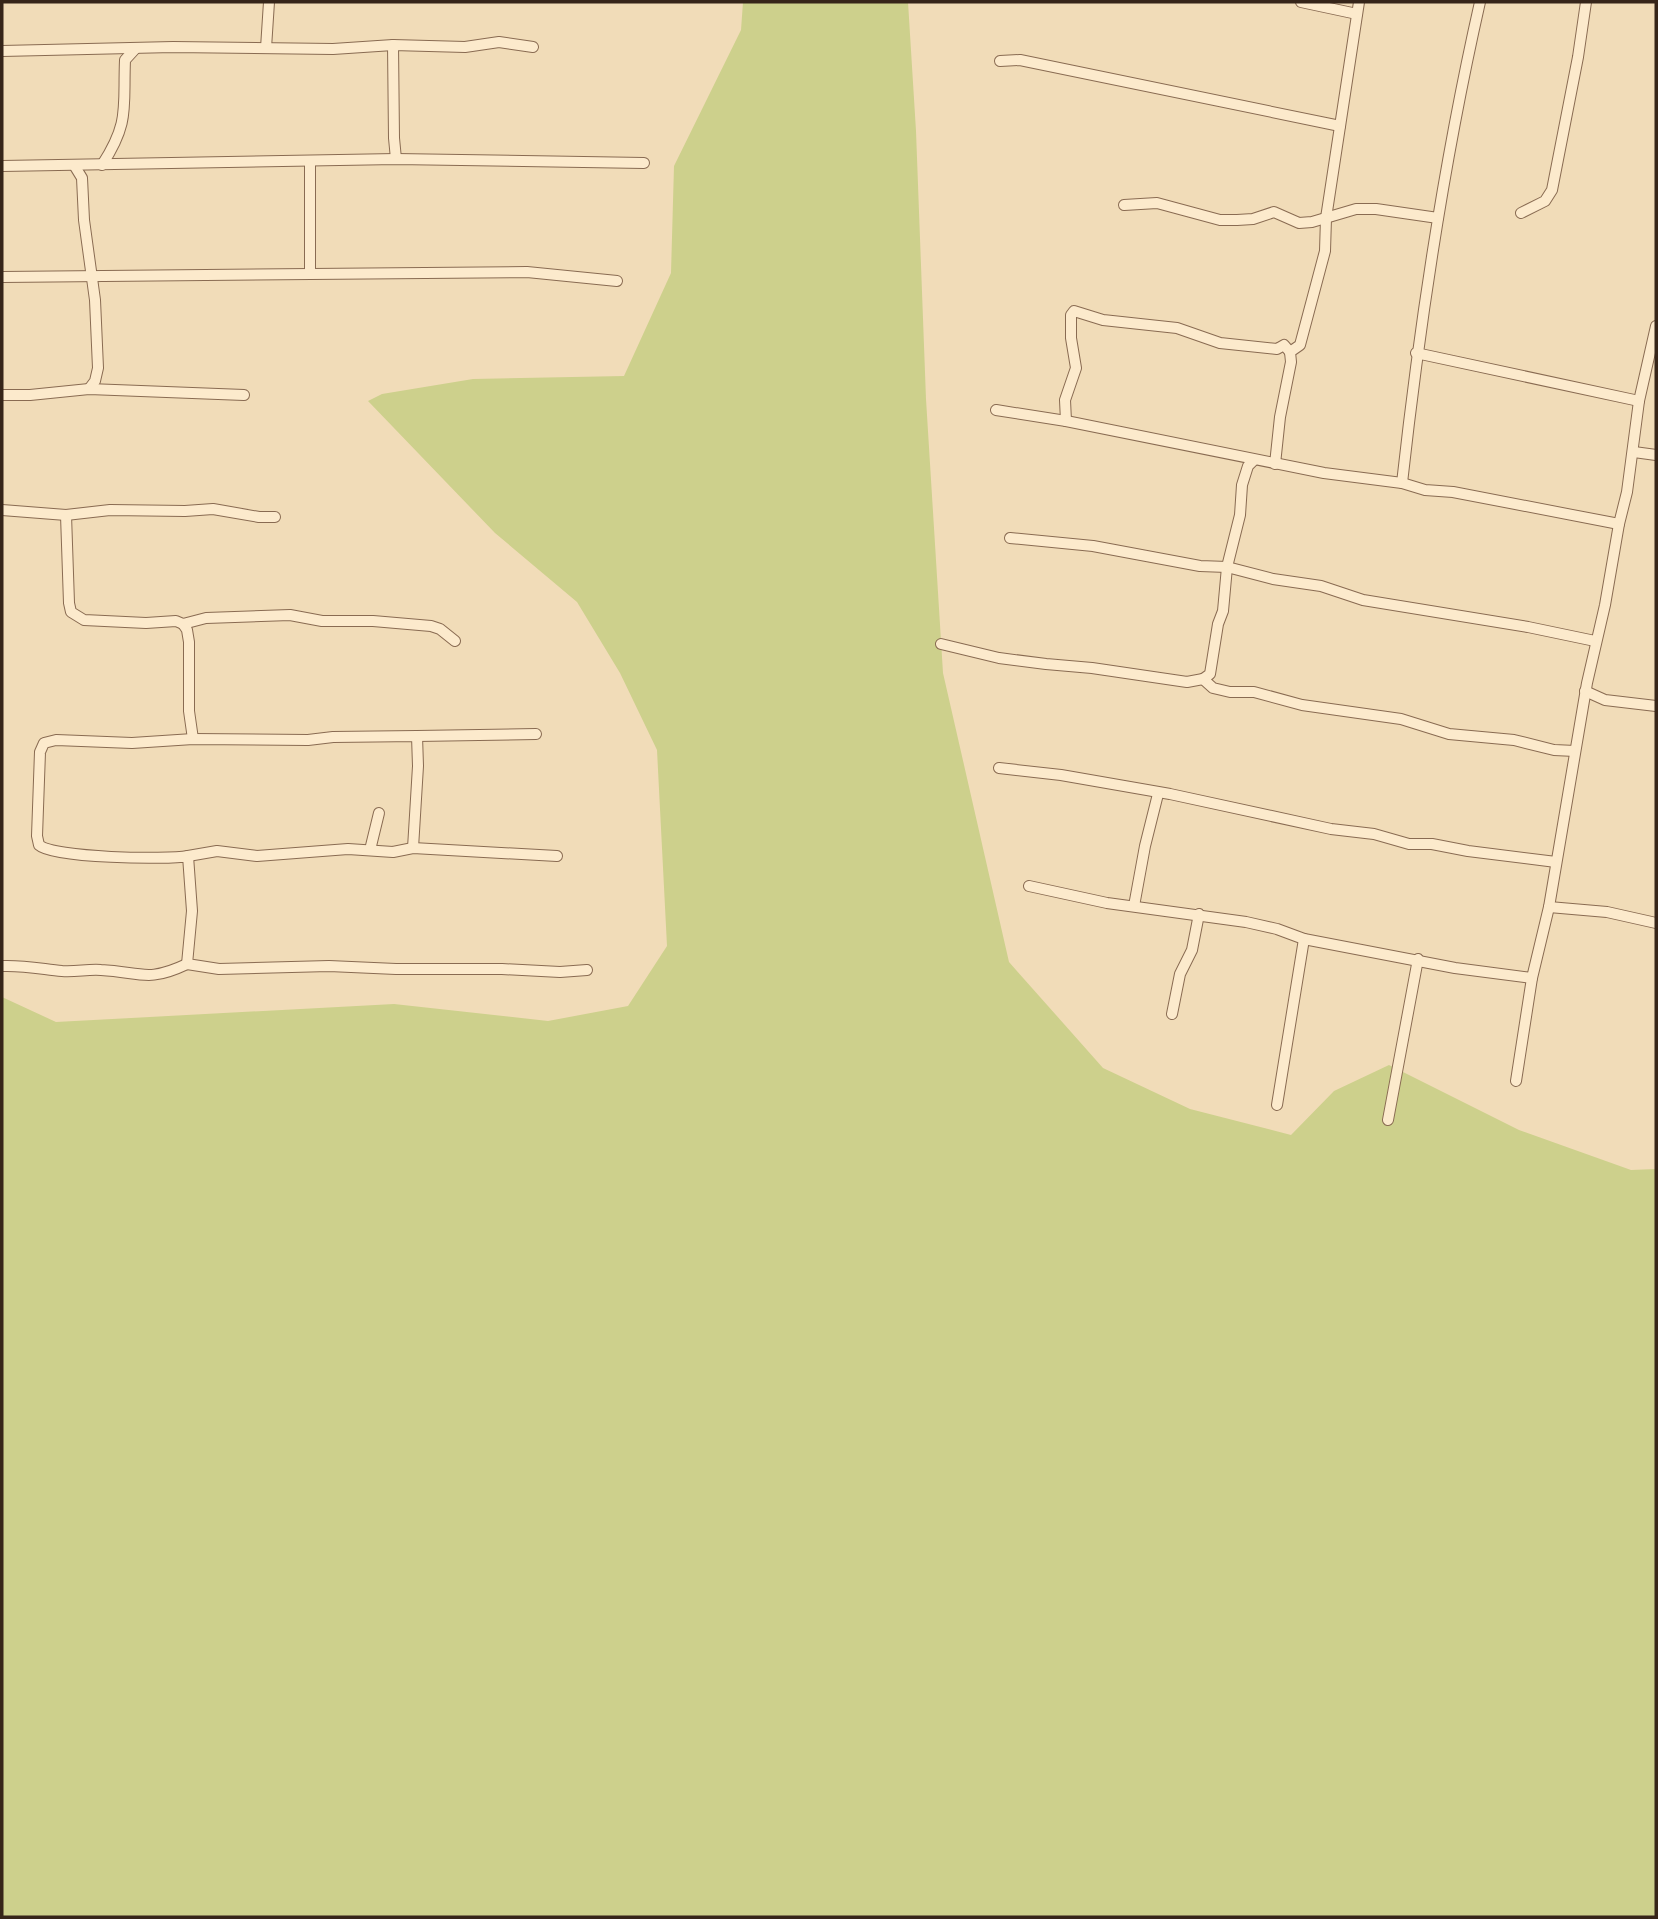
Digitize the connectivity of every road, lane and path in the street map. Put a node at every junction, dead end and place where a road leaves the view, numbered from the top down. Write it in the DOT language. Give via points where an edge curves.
graph roads {
  1 [pos="269,2"];
  2 [pos="1301,2"];
  3 [pos="1480,2"];
  4 [pos="1586,2"];
  5 [pos="1358,8"];
  6 [pos="394,45"];
  7 [pos="533,47"];
  8 [pos="116,48"];
  9 [pos="136,48"];
  10 [pos="266,48"];
  11 [pos="2,51"];
  12 [pos="125,60"];
  13 [pos="1000,61"];
  14 [pos="1340,126"];
  15 [pos="396,159"];
  16 [pos="310,161"];
  17 [pos="644,163"];
  18 [pos="102,164"];
  19 [pos="74,165"];
  20 [pos="2,166"];
  21 [pos="1124,205"];
  22 [pos="1521,212"];
  23 [pos="1325,218"];
  24 [pos="1437,218"];
  25 [pos="310,272"];
  26 [pos="93,276"];
  27 [pos="2,277"];
  28 [pos="617,281"];
  29 [pos="1656,326"];
  30 [pos="1290,352"];
  31 [pos="1416,353"];
  32 [pos="89,389"];
  33 [pos="2,395"];
  34 [pos="244,395"];
  35 [pos="1639,401"];
  36 [pos="996,410"];
  37 [pos="1066,421"];
  38 [pos="1634,453"];
  39 [pos="1656,455"];
  40 [pos="1254,460"];
  41 [pos="1275,464"];
  42 [pos="1402,483"];
  43 [pos="2,510"];
  44 [pos="65,514"];
  45 [pos="275,517"];
  46 [pos="1619,524"];
  47 [pos="1010,538"];
  48 [pos="1227,567"];
  49 [pos="183,624"];
  50 [pos="1595,640"];
  51 [pos="455,641"];
  52 [pos="942,644"];
  53 [pos="1203,678"];
  54 [pos="1585,691"];
  55 [pos="1656,706"];
  56 [pos="536,734"];
  57 [pos="417,736"];
  58 [pos="193,739"];
  59 [pos="1575,751"];
  60 [pos="999,768"];
  61 [pos="1158,794"];
  62 [pos="379,813"];
  63 [pos="413,848"];
  64 [pos="370,850"];
  65 [pos="188,856"];
  66 [pos="557,856"];
  67 [pos="1556,862"];
  68 [pos="1029,886"];
  69 [pos="1134,906"];
  70 [pos="1549,907"];
  71 [pos="1199,914"];
  72 [pos="1656,923"];
  73 [pos="1304,939"];
  74 [pos="1418,959"];
  75 [pos="187,964"];
  76 [pos="2,965"];
  77 [pos="587,970"];
  78 [pos="1532,978"];
  79 [pos="1172,1014"];
  80 [pos="1516,1082"];
  81 [pos="1277,1105"];
  82 [pos="1388,1120"];
  1 -- 10 [label="street"];
  2 -- 5 [label="street"];
  3 -- 24 [label="street"];
  4 -- 22 [label="street" via="1552,190 1545,201"];
  5 -- 14 [label="street"];
  6 -- 7 [label="street" via="464,47 499,42"];
  6 -- 10 [label="street"];
  6 -- 15 [label="street"];
  8 -- 9 [label="street"];
  8 -- 11 [label="street"];
  8 -- 12 [label="street"];
  9 -- 10 [label="street"];
  9 -- 12 [label="street"];
  12 -- 18 [label="street" via="125,113 115,144"];
  13 -- 14 [label="street" via="1020,60"];
  14 -- 23 [label="street"];
  15 -- 16 [label="street"];
  15 -- 17 [label="street"];
  16 -- 18 [label="street"];
  16 -- 25 [label="street"];
  18 -- 19 [label="street"];
  19 -- 20 [label="street"];
  19 -- 26 [label="street" via="82,178"];
  21 -- 23 [label="street" via="1157,203 1220,220 1253,219 1274,212 1299,223"];
  23 -- 24 [label="street" via="1356,209"];
  23 -- 30 [label="street" via="1322,264 1300,345"];
  24 -- 31 [label="street"];
  25 -- 26 [label="street"];
  25 -- 28 [label="street" via="527,272"];
  26 -- 27 [label="street"];
  26 -- 32 [label="street" via="98,368"];
  29 -- 35 [label="street"];
  30 -- 37 [label="street" via="1284,345 1277,349 1220,343 1177,328 1103,320 1073,311 1076,368 1065,400"];
  30 -- 41 [label="street"];
  31 -- 35 [label="street"];
  31 -- 42 [label="street"];
  32 -- 33 [label="street"];
  32 -- 34 [label="street"];
  35 -- 38 [label="street"];
  36 -- 37 [label="street"];
  37 -- 40 [label="street"];
  38 -- 39 [label="street"];
  38 -- 46 [label="street"];
  40 -- 41 [label="street"];
  40 -- 48 [label="street" via="1245,475"];
  41 -- 42 [label="street"];
  42 -- 46 [label="street"];
  43 -- 44 [label="street"];
  44 -- 45 [label="street" via="213,509"];
  44 -- 49 [label="street" via="69,603 77,618"];
  46 -- 50 [label="street"];
  47 -- 48 [label="street"];
  48 -- 50 [label="street" via="1321,586 1363,600"];
  48 -- 53 [label="street" via="1210,674"];
  49 -- 51 [label="street" via="206,618 290,615 431,626"];
  49 -- 58 [label="street" via="189,642"];
  50 -- 54 [label="street"];
  52 -- 53 [label="street" via="1046,664 1187,682"];
  53 -- 59 [label="street" via="1213,688 1230,692 1254,692 1303,705 1401,719 1449,734"];
  54 -- 55 [label="street" via="1605,700"];
  54 -- 59 [label="street"];
  56 -- 57 [label="street"];
  57 -- 58 [label="street"];
  57 -- 63 [label="street"];
  58 -- 65 [label="street" via="132,743 56,740 44,743 40,752 37,836 44,850 99,856"];
  59 -- 67 [label="street"];
  60 -- 61 [label="street"];
  61 -- 67 [label="street" via="1409,844"];
  61 -- 69 [label="street"];
  62 -- 64 [label="street"];
  63 -- 64 [label="street"];
  63 -- 66 [label="street"];
  64 -- 65 [label="street" via="257,856 216,851"];
  65 -- 75 [label="street" via="192,911"];
  67 -- 70 [label="street"];
  68 -- 69 [label="street"];
  69 -- 71 [label="street"];
  70 -- 72 [label="street" via="1607,912"];
  70 -- 78 [label="street"];
  71 -- 73 [label="street" via="1278,929"];
  71 -- 79 [label="street"];
  73 -- 74 [label="street"];
  73 -- 81 [label="street"];
  74 -- 78 [label="street"];
  74 -- 82 [label="street"];
  75 -- 76 [label="street" via="151,977"];
  75 -- 77 [label="street" via="219,969"];
  78 -- 80 [label="street"];
}
